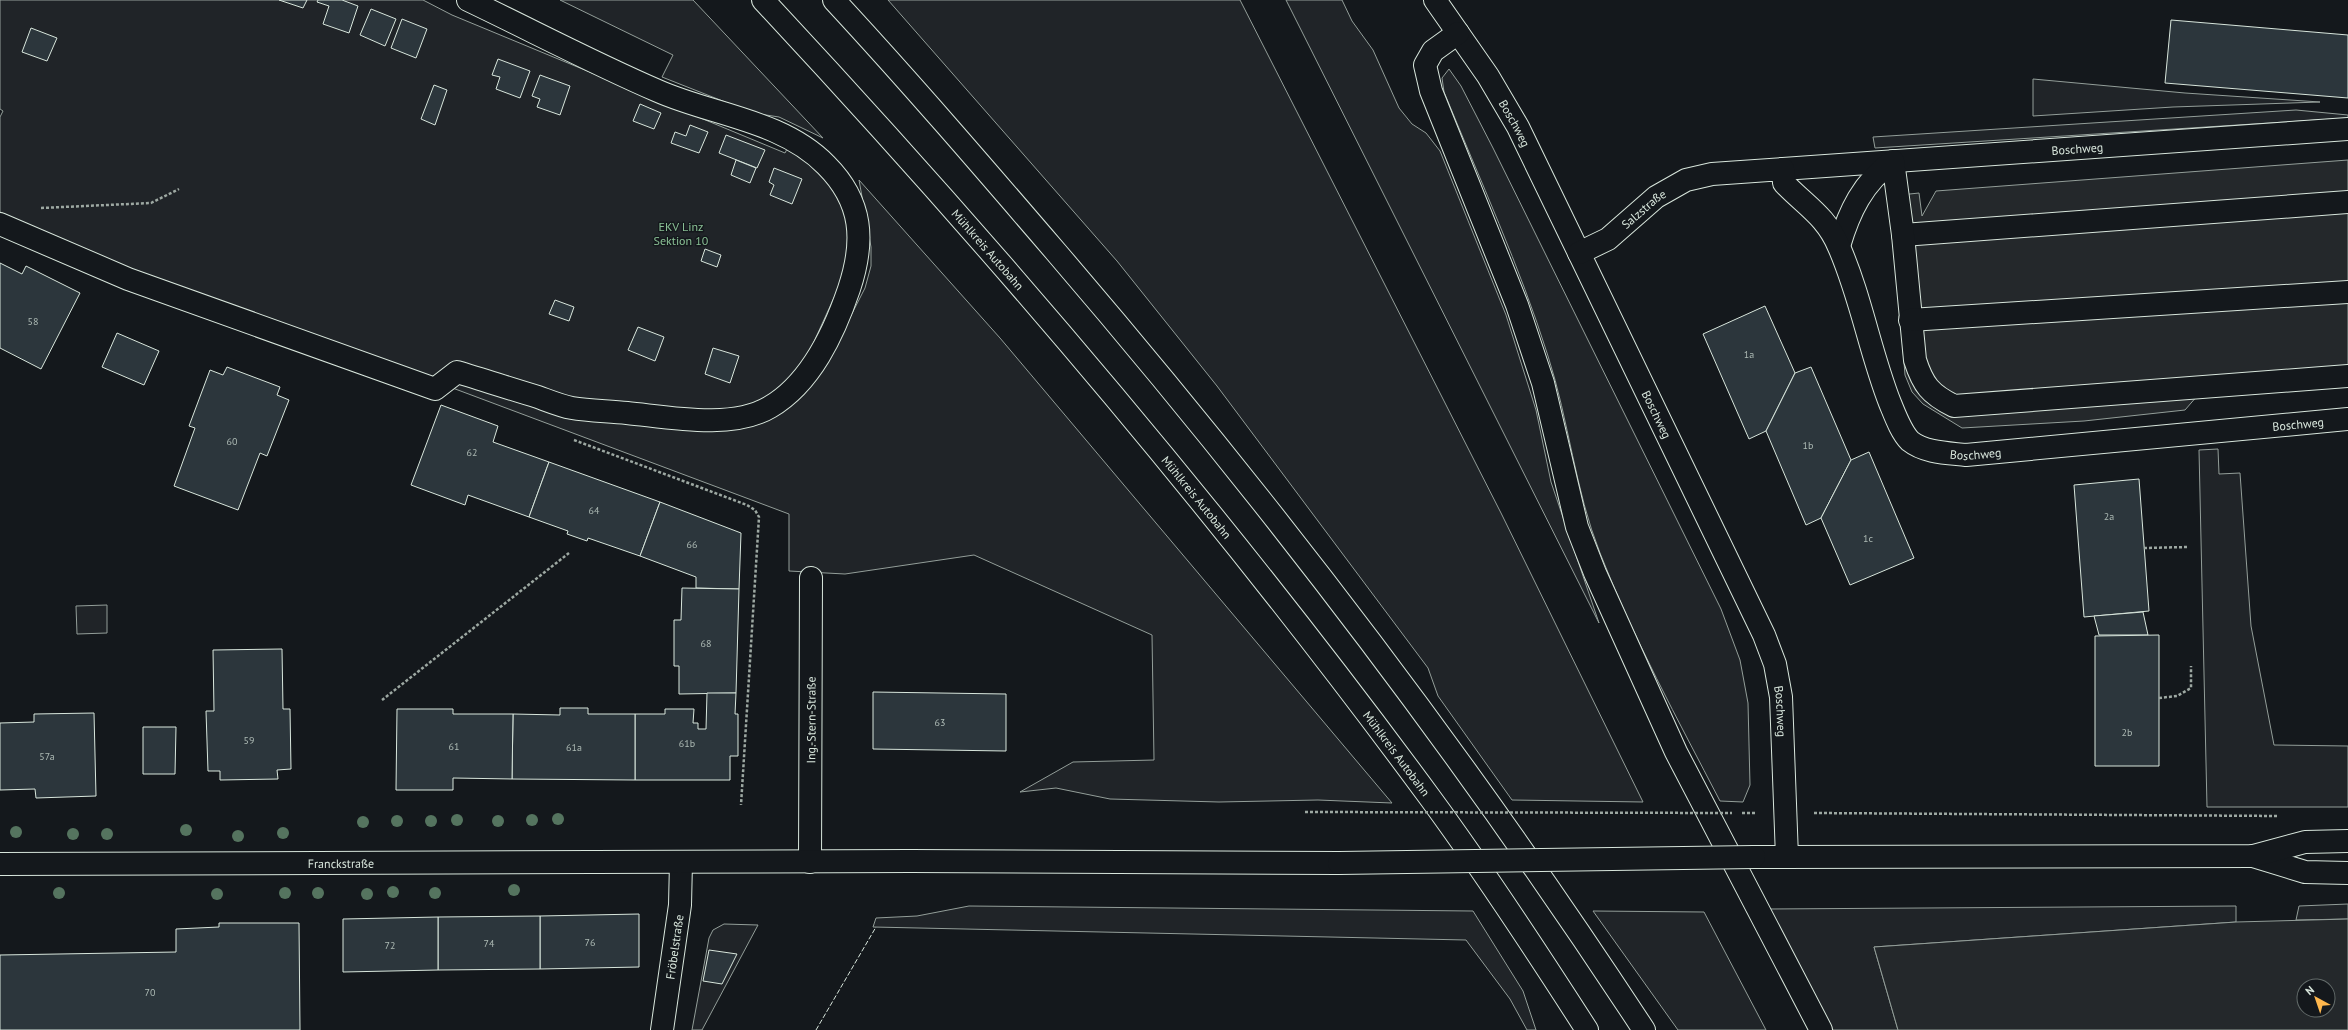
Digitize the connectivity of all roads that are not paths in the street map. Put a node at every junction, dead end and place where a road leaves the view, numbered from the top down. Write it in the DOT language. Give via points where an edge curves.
graph roads {
  1 [pos="468,0"];
  2 [pos="763,0"];
  3 [pos="834,0"];
  4 [pos="1435,0"];
  5 [pos="1458,33"];
  6 [pos="2348,129"];
  7 [pos="1893,161"];
  8 [pos="1783,169"];
  9 [pos="1712,174"];
  10 [pos="2348,202"];
  11 [pos="0,224"];
  12 [pos="1903,235"];
  13 [pos="1839,246"];
  14 [pos="1579,253"];
  15 [pos="2348,292"];
  16 [pos="1910,320"];
  17 [pos="2348,376"];
  18 [pos="2348,419"];
  19 [pos="811,578"];
  20 [pos="2348,841"];
  21 [pos="2253,856"];
  22 [pos="1787,857"];
  23 [pos="681,862"];
  24 [pos="810,862"];
  25 [pos="0,864"];
  26 [pos="2348,873"];
  27 [pos="662,1030"];
  28 [pos="1587,1030"];
  29 [pos="1644,1030"];
  30 [pos="1821,1030"];
  1 -- 11 [label="main road" via="659,92 786,137 815,155 838,179 854,206 858,221 858,254 853,275 836,320 818,357 800,382 780,400 769,408 748,416 710,420 571,408 457,372 435,389 128,280"];
  2 -- 28 [label="main road, Mühlkreis Autobahn" via="953,208 1180,476 1432,800"];
  3 -- 29 [label="main road" via="1119,326 1296,544 1389,665 1568,914"];
  4 -- 5 [label="main road, Boschweg"];
  5 -- 14 [label="main road, Boschweg" via="1488,76 1518,127"];
  5 -- 30 [label="main road" via="1433,51 1425,64 1426,71 1431,91 1517,305 1540,376 1577,528 1676,752"];
  6 -- 7 [label="main road, Boschweg"];
  7 -- 8 [label="main road, Boschweg"];
  7 -- 12 [label="main road"];
  7 -- 13 [label="main road" via="1880,170 1861,193"];
  8 -- 9 [label="main road, Boschweg"];
  8 -- 13 [label="main road, Boschweg" via="1784,183 1826,222"];
  9 -- 14 [label="main road, Salzstraße" via="1686,180 1656,197 1608,239"];
  10 -- 12 [label="main road"];
  12 -- 16 [label="main road"];
  13 -- 18 [label="main road, Boschweg" via="1896,419 1910,441 1935,452 1966,455"];
  14 -- 22 [label="main road, Boschweg" via="1761,627 1776,664 1781,697"];
  15 -- 16 [label="main road"];
  16 -- 17 [label="main road" via="1914,360 1921,378 1931,392 1954,406"];
  19 -- 24 [label="main road, Ing.-Stern-Straße"];
  20 -- 21 [label="main road" via="2305,842"];
  21 -- 22 [label="main road, Franckstraße"];
  21 -- 26 [label="main road" via="2304,872"];
  22 -- 24 [label="main road, Franckstraße, bridge" via="1339,863"];
  23 -- 24 [label="main road, Franckstraße"];
  23 -- 25 [label="main road, Franckstraße"];
  23 -- 27 [label="main road, Fröbelstraße" via="680,905"];
}
